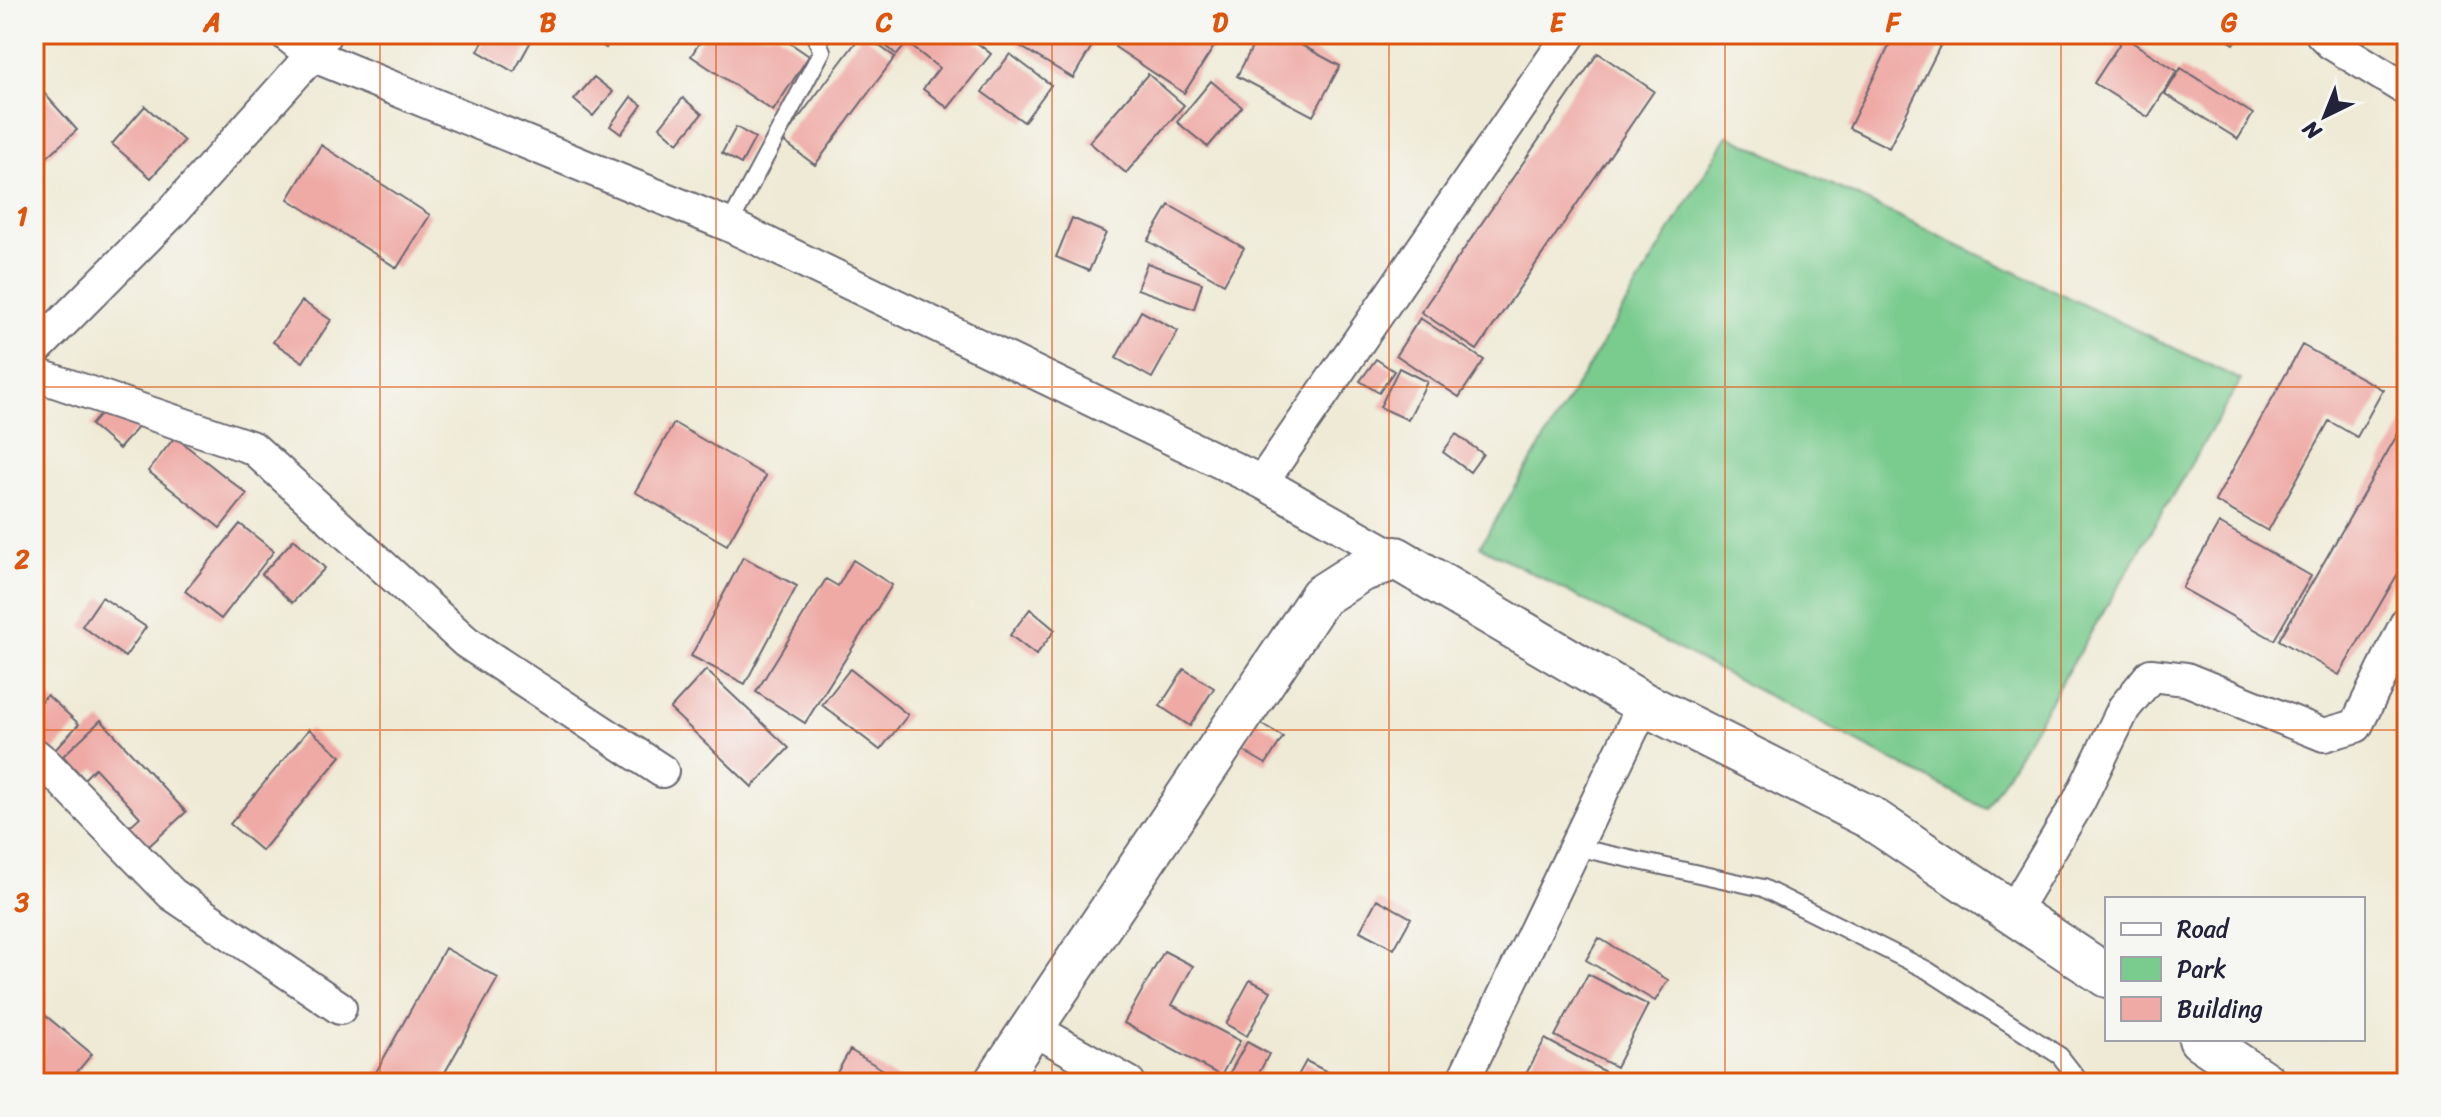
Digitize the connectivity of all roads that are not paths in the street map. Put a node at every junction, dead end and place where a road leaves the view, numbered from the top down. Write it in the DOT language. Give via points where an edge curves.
graph roads {
  1 [pos="286,34"];
  2 [pos="814,34"];
  3 [pos="1570,34"];
  4 [pos="2322,34"];
  5 [pos="318,44"];
  6 [pos="2407,90"];
  7 [pos="729,225"];
  8 [pos="34,351"];
  9 [pos="34,374"];
  10 [pos="1262,482"];
  11 [pos="1396,558"];
  12 [pos="2407,622"];
  13 [pos="1644,704"];
  14 [pos="34,754"];
  15 [pos="662,771"];
  16 [pos="1575,847"];
  17 [pos="2012,913"];
  18 [pos="2105,975"];
  19 [pos="340,1008"];
  20 [pos="1032,1028"];
  21 [pos="2203,1041"];
  22 [pos="995,1083"];
  23 [pos="1129,1083"];
  24 [pos="1462,1083"];
  25 [pos="2081,1083"];
  26 [pos="2265,1083"];
  1 -- 5 [label="street"];
  2 -- 7 [label="lane" via="822,51"];
  3 -- 10 [label="street"];
  4 -- 6 [label="street"];
  5 -- 7 [label="street"];
  5 -- 8 [label="street" via="173,211"];
  7 -- 10 [label="street"];
  9 -- 15 [label="street" via="253,448 466,642"];
  10 -- 11 [label="street"];
  11 -- 13 [label="street"];
  11 -- 20 [label="street" via="1360,571 1321,596"];
  12 -- 17 [label="street" via="2356,726 2324,735 2186,679 2151,675 2124,708 2079,801"];
  13 -- 16 [label="street"];
  13 -- 17 [label="street" via="1869,817"];
  14 -- 19 [label="street" via="172,894"];
  16 -- 24 [label="street"];
  16 -- 25 [label="lane" via="1763,888 1927,970 2060,1056"];
  17 -- 18 [label="street"];
  20 -- 22 [label="street"];
  20 -- 23 [label="street"];
  21 -- 26 [label="street"];
}
